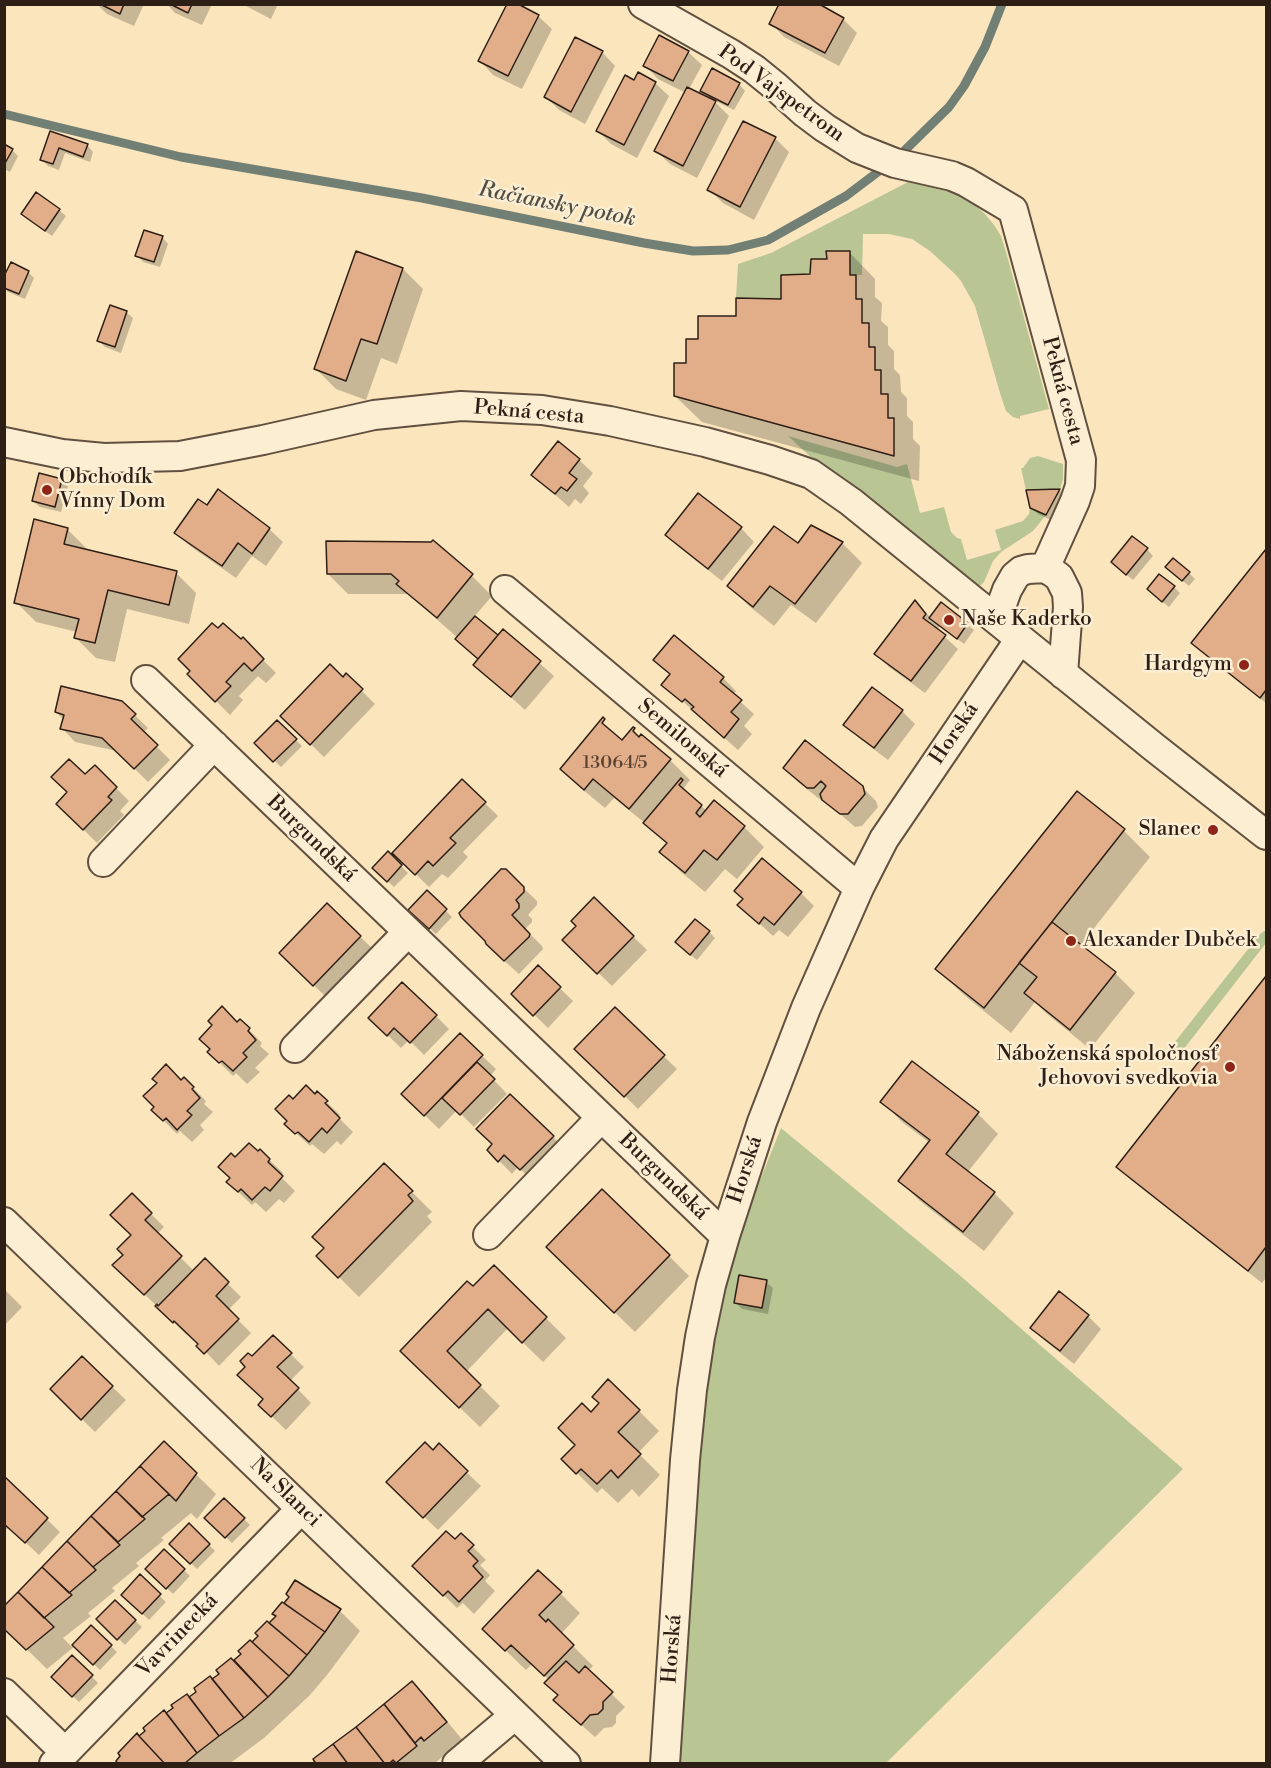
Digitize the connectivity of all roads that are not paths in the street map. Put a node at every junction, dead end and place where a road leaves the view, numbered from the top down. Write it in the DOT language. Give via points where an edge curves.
graph roads {
  1 [pos="643,4"];
  2 [pos="1013,210"];
  3 [pos="4,442"];
  4 [pos="1045,568"];
  5 [pos="505,590"];
  6 [pos="1011,631"];
  7 [pos="1063,674"];
  8 [pos="146,680"];
  9 [pos="214,745"];
  10 [pos="1266,835"];
  11 [pos="103,862"];
  12 [pos="859,888"];
  13 [pos="408,932"];
  14 [pos="295,1048"];
  15 [pos="601,1118"];
  16 [pos="4,1222"];
  17 [pos="488,1234"];
  18 [pos="724,1236"];
  19 [pos="301,1509"];
  20 [pos="4,1693"];
  21 [pos="516,1715"];
  22 [pos="60,1758"];
  23 [pos="457,1764"];
  24 [pos="566,1764"];
  25 [pos="665,1764"];
  1 -- 2 [label="street, Pod Vajspetrom" via="754,69 805,113 863,151 952,176"];
  2 -- 4 [label="street, Pekná cesta" via="1081,460 1080,486"];
  3 -- 6 [label="street, Pekná cesta" via="104,458 180,456 374,415 461,406 542,410 610,421 705,442 811,474"];
  4 -- 6 [label="street" via="1021,571 1007,590 1002,604"];
  4 -- 7 [label="street" via="1059,577 1067,593"];
  5 -- 12 [label="street, Semilonská"];
  6 -- 7 [label="street, Pekná cesta"];
  6 -- 12 [label="street, Horská" via="884,839"];
  7 -- 10 [label="street, Pekná cesta"];
  8 -- 9 [label="street, Burgundská"];
  9 -- 11 [label="street"];
  9 -- 13 [label="street, Burgundská"];
  12 -- 18 [label="street, Horská" via="806,1008"];
  13 -- 14 [label="street"];
  13 -- 15 [label="street, Burgundská"];
  15 -- 17 [label="street, Burgundská"];
  15 -- 18 [label="street, Burgundská"];
  16 -- 19 [label="street, Na Slanci"];
  18 -- 25 [label="street, Horská" via="700,1336 692,1390"];
  19 -- 21 [label="street, Na Slanci"];
  19 -- 22 [label="street, Vavrinecká"];
  20 -- 22 [label="street"];
  21 -- 23 [label="street"];
  21 -- 24 [label="street, Na Slanci"];
}
